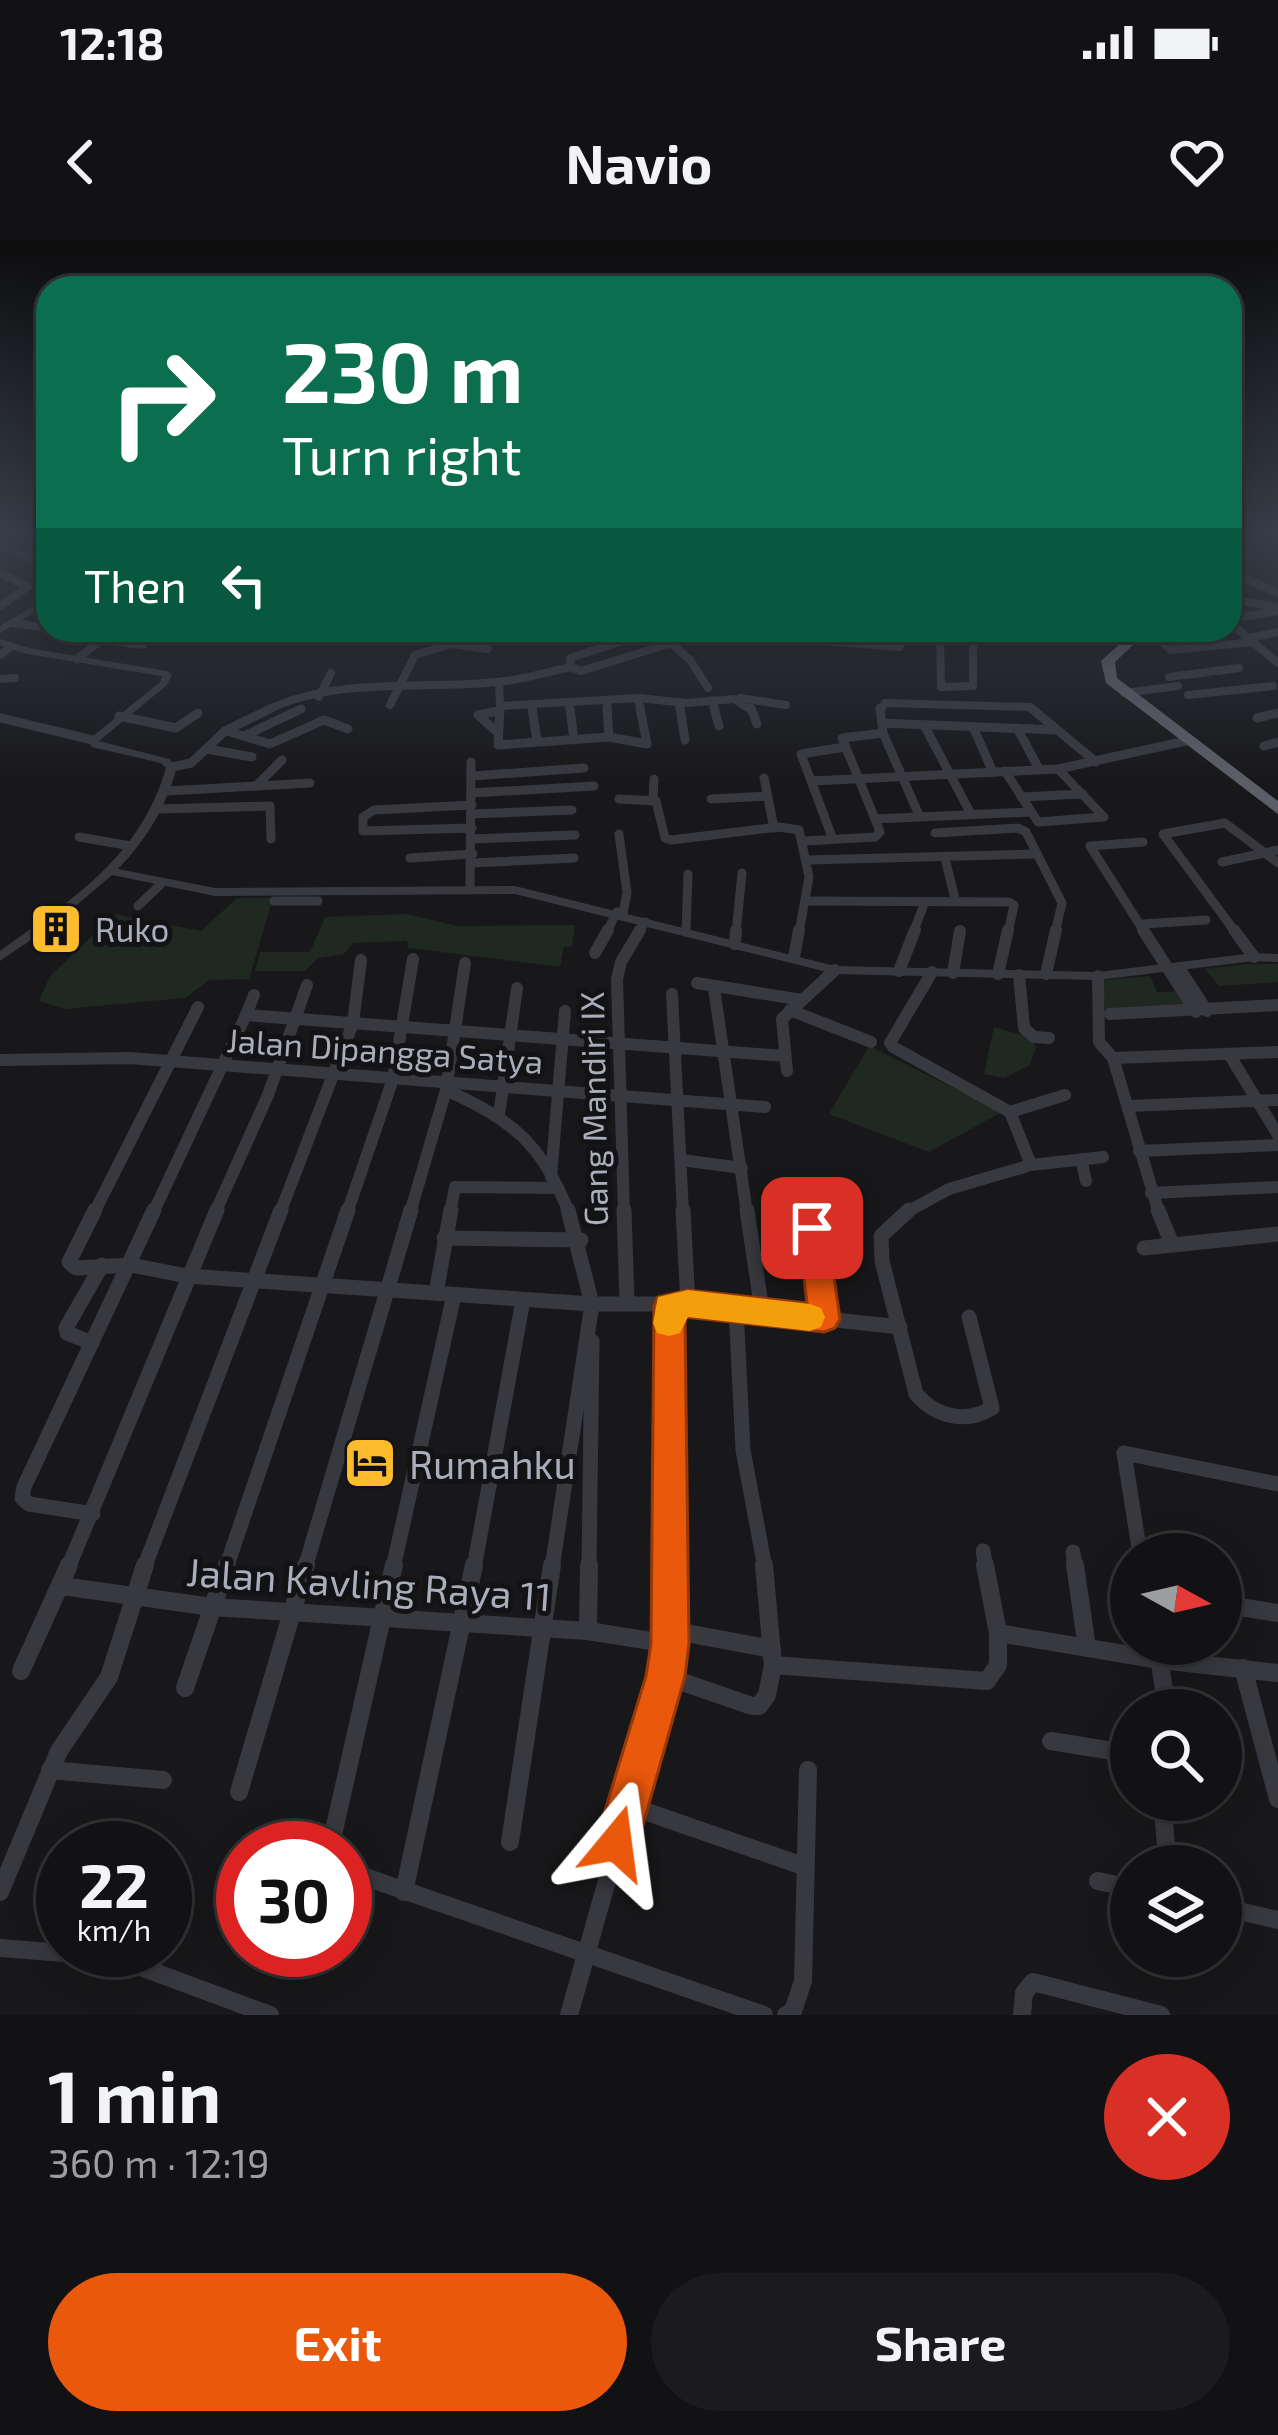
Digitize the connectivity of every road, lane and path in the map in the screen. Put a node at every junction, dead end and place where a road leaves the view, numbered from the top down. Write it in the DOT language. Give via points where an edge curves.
graph roads {
  1 [pos="20,618"];
  2 [pos="12,623"];
  3 [pos="36,626"];
  4 [pos="0,630"];
  5 [pos="1242,632"];
  6 [pos="1278,632"];
  7 [pos="1251,640"];
  8 [pos="1242,641"];
  9 [pos="98,642"];
  10 [pos="116,642"];
  11 [pos="134,642"];
  12 [pos="619,642"];
  13 [pos="668,642"];
  14 [pos="677,642"];
  15 [pos="833,642"];
  16 [pos="901,642"];
  17 [pos="940,642"];
  18 [pos="973,642"];
  19 [pos="1128,642"];
  20 [pos="1161,642"];
  21 [pos="1235,642"];
  22 [pos="131,644"];
  23 [pos="671,644"];
  24 [pos="143,645"];
  25 [pos="4,648"];
  26 [pos="488,649"];
  27 [pos="1227,657"];
  28 [pos="77,658"];
  29 [pos="1275,658"];
  30 [pos="571,667"];
  31 [pos="1239,668"];
  32 [pos="331,673"];
  33 [pos="15,678"];
  34 [pos="0,679"];
  35 [pos="499,682"];
  36 [pos="403,685"];
  37 [pos="1178,686"];
  38 [pos="1273,686"];
  39 [pos="708,688"];
  40 [pos="1260,688"];
  41 [pos="1124,693"];
  42 [pos="1188,695"];
  43 [pos="319,697"];
  44 [pos="638,698"];
  45 [pos="734,699"];
  46 [pos="607,700"];
  47 [pos="712,700"];
  48 [pos="679,702"];
  49 [pos="568,703"];
  50 [pos="1196,704"];
  51 [pos="390,705"];
  52 [pos="532,705"];
  53 [pos="785,705"];
  54 [pos="499,708"];
  55 [pos="301,709"];
  56 [pos="1278,712"];
  57 [pos="198,713"];
  58 [pos="119,716"];
  59 [pos="0,718"];
  60 [pos="1258,718"];
  61 [pos="757,724"];
  62 [pos="924,725"];
  63 [pos="719,726"];
  64 [pos="974,727"];
  65 [pos="882,728"];
  66 [pos="1016,728"];
  67 [pos="348,729"];
  68 [pos="1058,730"];
  69 [pos="225,731"];
  70 [pos="497,732"];
  71 [pos="247,735"];
  72 [pos="608,737"];
  73 [pos="574,739"];
  74 [pos="93,740"];
  75 [pos="685,740"];
  76 [pos="537,741"];
  77 [pos="1186,741"];
  78 [pos="1278,742"];
  79 [pos="1264,746"];
  80 [pos="845,747"];
  81 [pos="207,749"];
  82 [pos="252,757"];
  83 [pos="471,762"];
  84 [pos="1096,762"];
  85 [pos="274,765"];
  86 [pos="172,767"];
  87 [pos="584,768"];
  88 [pos="1039,769"];
  89 [pos="1058,769"];
  90 [pos="1006,771"];
  91 [pos="993,772"];
  92 [pos="950,774"];
  93 [pos="472,776"];
  94 [pos="902,776"];
  95 [pos="859,777"];
  96 [pos="654,778"];
  97 [pos="764,778"];
  98 [pos="812,781"];
  99 [pos="310,783"];
  100 [pos="256,786"];
  101 [pos="594,787"];
  102 [pos="167,791"];
  103 [pos="1083,794"];
  104 [pos="767,796"];
  105 [pos="1022,797"];
  106 [pos="619,799"];
  107 [pos="653,799"];
  108 [pos="711,799"];
  109 [pos="1274,802"];
  110 [pos="471,804"];
  111 [pos="158,809"];
  112 [pos="572,810"];
  113 [pos="1030,812"];
  114 [pos="971,814"];
  115 [pos="919,815"];
  116 [pos="875,819"];
  117 [pos="774,827"];
  118 [pos="935,833"];
  119 [pos="472,834"];
  120 [pos="619,834"];
  121 [pos="575,836"];
  122 [pos="79,837"];
  123 [pos="832,837"];
  124 [pos="271,839"];
  125 [pos="805,841"];
  126 [pos="1142,842"];
  127 [pos="130,846"];
  128 [pos="1272,852"];
  129 [pos="1034,854"];
  130 [pos="574,858"];
  131 [pos="410,859"];
  132 [pos="472,859"];
  133 [pos="945,859"];
  134 [pos="809,860"];
  135 [pos="1222,862"];
  136 [pos="1278,863"];
  137 [pos="108,871"];
  138 [pos="742,873"];
  139 [pos="688,874"];
  140 [pos="161,884"];
  141 [pos="470,888"];
  142 [pos="956,898"];
  143 [pos="274,901"];
  144 [pos="318,901"];
  145 [pos="806,901"];
  146 [pos="138,906"];
  147 [pos="923,907"];
  148 [pos="620,913"];
  149 [pos="1206,920"];
  150 [pos="645,922"];
  151 [pos="1143,924"];
  152 [pos="959,931"];
  153 [pos="686,932"];
  154 [pos="735,944"];
  155 [pos="595,953"];
  156 [pos="0,957"];
  157 [pos="1254,957"];
  158 [pos="794,958"];
  159 [pos="1278,958"];
  160 [pos="413,959"];
  161 [pos="361,960"];
  162 [pos="465,963"];
  163 [pos="1174,969"];
  164 [pos="835,970"];
  165 [pos="899,970"];
  166 [pos="932,972"];
  167 [pos="953,973"];
  168 [pos="998,974"];
  169 [pos="1018,974"];
  170 [pos="1046,974"];
  171 [pos="1098,976"];
  172 [pos="697,983"];
  173 [pos="307,985"];
  174 [pos="517,988"];
  175 [pos="714,988"];
  176 [pos="673,994"];
  177 [pos="254,995"];
  178 [pos="803,1000"];
  179 [pos="1278,1005"];
  180 [pos="198,1007"];
  181 [pos="790,1010"];
  182 [pos="565,1011"];
  183 [pos="1202,1011"];
  184 [pos="1110,1014"];
  185 [pos="246,1015"];
  186 [pos="297,1019"];
  187 [pos="353,1023"];
  188 [pos="402,1027"];
  189 [pos="456,1031"];
  190 [pos="511,1036"];
  191 [pos="1049,1038"];
  192 [pos="562,1040"];
  193 [pos="871,1042"];
  194 [pos="618,1043"];
  195 [pos="674,1046"];
  196 [pos="724,1051"];
  197 [pos="1278,1052"];
  198 [pos="1229,1054"];
  199 [pos="785,1056"];
  200 [pos="1113,1058"];
  201 [pos="0,1060"];
  202 [pos="173,1063"];
  203 [pos="226,1066"];
  204 [pos="279,1070"];
  205 [pos="788,1071"];
  206 [pos="335,1075"];
  207 [pos="393,1079"];
  208 [pos="506,1085"];
  209 [pos="447,1086"];
  210 [pos="562,1090"];
  211 [pos="621,1094"];
  212 [pos="1065,1095"];
  213 [pos="676,1099"];
  214 [pos="1278,1100"];
  215 [pos="1260,1102"];
  216 [pos="733,1105"];
  217 [pos="765,1106"];
  218 [pos="1128,1106"];
  219 [pos="1010,1112"];
  220 [pos="500,1115"];
  221 [pos="1278,1135"];
  222 [pos="1278,1145"];
  223 [pos="1139,1150"];
  224 [pos="1103,1157"];
  225 [pos="1081,1159"];
  226 [pos="681,1160"];
  227 [pos="1031,1165"];
  228 [pos="742,1168"];
  229 [pos="1086,1181"];
  230 [pos="555,1184"];
  231 [pos="1278,1186"];
  232 [pos="803,1192"];
  233 [pos="1151,1193"];
  234 [pos="1278,1234"];
  235 [pos="444,1238"];
  236 [pos="581,1240"];
  237 [pos="1172,1244"];
  238 [pos="1144,1248"];
  239 [pos="101,1265"];
  240 [pos="131,1265"];
  241 [pos="187,1276"];
  242 [pos="252,1281"];
  243 [pos="325,1283"];
  244 [pos="386,1288"];
  245 [pos="445,1294"];
  246 [pos="523,1300"];
  247 [pos="627,1301"];
  248 [pos="592,1304"];
  249 [pos="679,1305"];
  250 [pos="736,1308"];
  251 [pos="762,1311"];
  252 [pos="969,1317"];
  253 [pos="824,1319"];
  254 [pos="900,1327"];
  255 [pos="92,1342"];
  256 [pos="587,1380"];
  257 [pos="1278,1484"];
  258 [pos="93,1514"];
  259 [pos="1137,1533"];
  260 [pos="983,1551"];
  261 [pos="1072,1552"];
  262 [pos="62,1586"];
  263 [pos="134,1594"];
  264 [pos="212,1607"];
  265 [pos="1242,1607"];
  266 [pos="293,1613"];
  267 [pos="1278,1613"];
  268 [pos="379,1616"];
  269 [pos="463,1624"];
  270 [pos="543,1631"];
  271 [pos="588,1631"];
  272 [pos="998,1633"];
  273 [pos="670,1637"];
  274 [pos="1087,1648"];
  275 [pos="1110,1649"];
  276 [pos="772,1657"];
  277 [pos="1227,1665"];
  278 [pos="1243,1668"];
  279 [pos="21,1671"];
  280 [pos="1278,1672"];
  281 [pos="665,1676"];
  282 [pos="185,1688"];
  283 [pos="1051,1741"];
  284 [pos="1110,1751"];
  285 [pos="50,1770"];
  286 [pos="808,1770"];
  287 [pos="164,1780"];
  288 [pos="1276,1789"];
  289 [pos="239,1792"];
  290 [pos="627,1805"];
  291 [pos="336,1821"];
  292 [pos="511,1842"];
  293 [pos="803,1866"];
  294 [pos="372,1880"];
  295 [pos="1098,1881"];
  296 [pos="1110,1884"];
  297 [pos="0,1892"];
  298 [pos="404,1892"];
  299 [pos="1242,1912"];
  300 [pos="1278,1920"];
  301 [pos="0,1948"];
  302 [pos="584,1956"];
  303 [pos="270,2015"];
  304 [pos="569,2015"];
  305 [pos="764,2015"];
  306 [pos="786,2015"];
  307 [pos="1022,2015"];
  308 [pos="1161,2015"];
  1 -- 2 [label="street"];
  2 -- 3 [label="street"];
  2 -- 4 [label="street"];
  5 -- 7 [label="street"];
  6 -- 7 [label="street"];
  7 -- 8 [label="street"];
  7 -- 29 [label="street"];
  9 -- 28 [label="street"];
  10 -- 22 [label="street"];
  11 -- 22 [label="street"];
  12 -- 30 [label="street" via="570,658"];
  13 -- 23 [label="street"];
  14 -- 23 [label="street"];
  15 -- 16 [label="street"];
  17 -- 18 [label="street" via="940,687 964,689 973,686"];
  19 -- 41 [label="highway" via="1108,661"];
  20 -- 21 [label="street" via="1171,650"];
  22 -- 24 [label="street"];
  23 -- 30 [label="street" via="581,671"];
  23 -- 39 [label="street"];
  25 -- 28 [label="street"];
  26 -- 36 [label="street" via="453,644 415,655"];
  27 -- 31 [label="street"];
  28 -- 58 [label="street" via="167,674"];
  30 -- 35 [label="street"];
  31 -- 37 [label="street" via="1166,675"];
  31 -- 40 [label="street"];
  32 -- 43 [label="street"];
  33 -- 34 [label="street"];
  35 -- 36 [label="street"];
  35 -- 54 [label="street"];
  36 -- 43 [label="street"];
  36 -- 51 [label="street"];
  37 -- 41 [label="street"];
  37 -- 42 [label="street"];
  38 -- 40 [label="street"];
  40 -- 42 [label="street"];
  41 -- 77 [label="highway"];
  42 -- 50 [label="street"];
  43 -- 69 [label="street" via="264,710"];
  44 -- 46 [label="street"];
  44 -- 48 [label="street"];
  44 -- 72 [label="street" via="649,743"];
  45 -- 47 [label="street"];
  45 -- 53 [label="street"];
  45 -- 61 [label="street" via="750,706"];
  46 -- 49 [label="street"];
  46 -- 72 [label="street"];
  47 -- 48 [label="street"];
  47 -- 63 [label="street"];
  48 -- 75 [label="street"];
  49 -- 52 [label="street"];
  49 -- 73 [label="street"];
  52 -- 54 [label="street"];
  52 -- 76 [label="street"];
  54 -- 70 [label="street"];
  54 -- 70 [label="street" via="478,715"];
  55 -- 71 [label="street"];
  56 -- 60 [label="street"];
  57 -- 58 [label="street" via="176,728"];
  58 -- 74 [label="street"];
  59 -- 74 [label="street"];
  62 -- 64 [label="street"];
  62 -- 65 [label="street"];
  62 -- 92 [label="street"];
  64 -- 66 [label="street"];
  64 -- 91 [label="street"];
  65 -- 68 [label="street" via="885,703 963,703 1030,707"];
  65 -- 80 [label="street" via="844,734"];
  65 -- 94 [label="street"];
  66 -- 68 [label="street"];
  66 -- 88 [label="street"];
  67 -- 71 [label="street" via="324,720 267,745"];
  68 -- 84 [label="street"];
  69 -- 71 [label="street"];
  69 -- 81 [label="street"];
  70 -- 76 [label="street" via="498,745"];
  72 -- 73 [label="street"];
  73 -- 76 [label="street"];
  74 -- 86 [label="street"];
  77 -- 84 [label="street"];
  77 -- 109 [label="highway"];
  78 -- 79 [label="street"];
  80 -- 95 [label="street"];
  80 -- 98 [label="street" via="801,754"];
  81 -- 82 [label="street"];
  81 -- 86 [label="street"];
  83 -- 93 [label="street"];
  84 -- 89 [label="street"];
  85 -- 100 [label="street"];
  86 -- 102 [label="street"];
  87 -- 93 [label="street"];
  88 -- 89 [label="street"];
  88 -- 90 [label="street"];
  89 -- 103 [label="street"];
  90 -- 91 [label="street"];
  90 -- 105 [label="street"];
  91 -- 92 [label="street"];
  92 -- 94 [label="street"];
  92 -- 114 [label="street"];
  93 -- 110 [label="street"];
  94 -- 95 [label="street"];
  94 -- 115 [label="street"];
  95 -- 98 [label="street"];
  95 -- 116 [label="street"];
  96 -- 107 [label="street"];
  97 -- 104 [label="street"];
  98 -- 123 [label="street"];
  99 -- 100 [label="street"];
  100 -- 102 [label="street"];
  101 -- 110 [label="street"];
  102 -- 111 [label="street"];
  103 -- 105 [label="street"];
  103 -- 113 [label="street" via="1104,818 1045,823"];
  104 -- 108 [label="street"];
  104 -- 117 [label="street"];
  105 -- 113 [label="street"];
  106 -- 107 [label="street"];
  107 -- 117 [label="street" via="671,840"];
  110 -- 112 [label="street"];
  110 -- 119 [label="street"];
  110 -- 119 [label="street" via="370,811 363,831"];
  111 -- 124 [label="street" via="267,806"];
  111 -- 127 [label="street"];
  113 -- 114 [label="street"];
  114 -- 115 [label="street"];
  115 -- 116 [label="street"];
  116 -- 123 [label="street" via="875,837"];
  117 -- 125 [label="street" via="796,827"];
  118 -- 129 [label="street" via="1021,828"];
  119 -- 121 [label="street"];
  119 -- 132 [label="street"];
  120 -- 148 [label="street" via="628,893"];
  122 -- 127 [label="street"];
  123 -- 125 [label="street"];
  125 -- 134 [label="street"];
  126 -- 151 [label="street" via="1090,846"];
  127 -- 137 [label="street"];
  128 -- 135 [label="street"];
  128 -- 136 [label="street"];
  128 -- 157 [label="street" via="1219,822 1162,834"];
  129 -- 133 [label="street"];
  129 -- 170 [label="street" via="1062,903"];
  130 -- 132 [label="street"];
  131 -- 132 [label="street"];
  132 -- 141 [label="street"];
  133 -- 134 [label="street"];
  133 -- 142 [label="street"];
  134 -- 145 [label="street"];
  137 -- 140 [label="street"];
  137 -- 156 [label="street"];
  138 -- 154 [label="street"];
  139 -- 153 [label="street"];
  140 -- 143 [label="street"];
  140 -- 146 [label="street"];
  141 -- 143 [label="street"];
  141 -- 148 [label="street"];
  142 -- 145 [label="street"];
  142 -- 168 [label="street" via="1014,905"];
  143 -- 144 [label="street"];
  145 -- 158 [label="street"];
  147 -- 165 [label="street"];
  148 -- 150 [label="street"];
  148 -- 155 [label="street"];
  149 -- 151 [label="street"];
  150 -- 153 [label="street"];
  150 -- 194 [label="street, Gang Mandiri IX" via="618,970"];
  151 -- 163 [label="street"];
  152 -- 167 [label="street"];
  153 -- 154 [label="street"];
  154 -- 158 [label="street"];
  157 -- 159 [label="street"];
  157 -- 163 [label="street"];
  158 -- 164 [label="street"];
  160 -- 188 [label="street"];
  161 -- 187 [label="street"];
  162 -- 189 [label="street"];
  163 -- 171 [label="street"];
  163 -- 183 [label="street"];
  164 -- 165 [label="street"];
  164 -- 178 [label="street"];
  165 -- 166 [label="street"];
  166 -- 167 [label="street"];
  166 -- 219 [label="street" via="890,1042"];
  167 -- 168 [label="street"];
  168 -- 169 [label="street"];
  169 -- 170 [label="street"];
  169 -- 191 [label="street" via="1024,1028"];
  170 -- 171 [label="street"];
  171 -- 200 [label="street" via="1099,1042"];
  172 -- 175 [label="street"];
  173 -- 186 [label="street"];
  174 -- 190 [label="street"];
  175 -- 178 [label="street"];
  175 -- 196 [label="street"];
  176 -- 195 [label="street"];
  177 -- 185 [label="street"];
  178 -- 181 [label="street"];
  179 -- 183 [label="street"];
  180 -- 202 [label="street"];
  181 -- 193 [label="street"];
  181 -- 199 [label="street" via="782,1018"];
  182 -- 192 [label="street"];
  183 -- 184 [label="street"];
  185 -- 186 [label="street"];
  185 -- 203 [label="street"];
  186 -- 187 [label="street"];
  186 -- 204 [label="street"];
  187 -- 188 [label="street"];
  187 -- 206 [label="street"];
  188 -- 189 [label="street"];
  188 -- 207 [label="street"];
  189 -- 190 [label="street"];
  189 -- 209 [label="street"];
  190 -- 192 [label="street"];
  190 -- 208 [label="street"];
  192 -- 194 [label="street"];
  192 -- 210 [label="street"];
  194 -- 195 [label="street"];
  194 -- 211 [label="street, Gang Mandiri IX"];
  195 -- 196 [label="street"];
  195 -- 213 [label="street"];
  196 -- 199 [label="street"];
  196 -- 216 [label="street"];
  197 -- 198 [label="street"];
  198 -- 200 [label="street"];
  198 -- 215 [label="street"];
  199 -- 205 [label="street"];
  200 -- 218 [label="street"];
  201 -- 202 [label="street, Jalan Dipangga Satya"];
  202 -- 203 [label="street, Jalan Dipangga Satya"];
  202 -- 239 [label="street" via="69,1262"];
  203 -- 204 [label="street, Jalan Dipangga Satya"];
  203 -- 240 [label="street"];
  204 -- 206 [label="street, Jalan Dipangga Satya"];
  204 -- 241 [label="street"];
  206 -- 207 [label="street, Jalan Dipangga Satya"];
  206 -- 242 [label="street"];
  207 -- 209 [label="street, Jalan Dipangga Satya"];
  207 -- 243 [label="street"];
  208 -- 209 [label="street, Jalan Dipangga Satya"];
  208 -- 210 [label="street, Jalan Dipangga Satya"];
  208 -- 220 [label="street"];
  209 -- 220 [label="street"];
  209 -- 244 [label="street"];
  210 -- 211 [label="street, Jalan Dipangga Satya"];
  210 -- 230 [label="street"];
  211 -- 213 [label="street, Jalan Dipangga Satya"];
  211 -- 247 [label="street, Gang Mandiri IX"];
  212 -- 219 [label="street"];
  213 -- 216 [label="street, Jalan Dipangga Satya"];
  213 -- 226 [label="street"];
  214 -- 215 [label="street"];
  215 -- 218 [label="street"];
  215 -- 221 [label="street"];
  216 -- 217 [label="street, Jalan Dipangga Satya"];
  216 -- 228 [label="street"];
  218 -- 223 [label="street"];
  219 -- 227 [label="street"];
  220 -- 230 [label="street"];
  222 -- 223 [label="street"];
  223 -- 233 [label="street"];
  224 -- 225 [label="street"];
  225 -- 227 [label="street"];
  225 -- 229 [label="street"];
  226 -- 228 [label="street"];
  226 -- 249 [label="street"];
  227 -- 254 [label="street" via="961,1184 885,1229 882,1261"];
  228 -- 251 [label="street"];
  230 -- 235 [label="street" via="455,1187"];
  230 -- 236 [label="street"];
  231 -- 233 [label="street"];
  232 -- 253 [label="street"];
  233 -- 237 [label="street"];
  234 -- 237 [label="street"];
  235 -- 236 [label="street"];
  235 -- 245 [label="street"];
  236 -- 248 [label="street"];
  237 -- 238 [label="street"];
  239 -- 240 [label="street"];
  239 -- 255 [label="street" via="66,1328"];
  240 -- 241 [label="street"];
  240 -- 255 [label="street"];
  241 -- 242 [label="street"];
  241 -- 258 [label="street"];
  242 -- 243 [label="street"];
  242 -- 263 [label="street"];
  243 -- 244 [label="street"];
  243 -- 264 [label="street"];
  244 -- 245 [label="street"];
  244 -- 266 [label="street"];
  245 -- 246 [label="street"];
  245 -- 268 [label="street"];
  246 -- 248 [label="street"];
  246 -- 269 [label="street"];
  247 -- 248 [label="street"];
  247 -- 249 [label="street"];
  248 -- 256 [label="street"];
  249 -- 250 [label="street"];
  249 -- 273 [label="street"];
  250 -- 251 [label="street"];
  250 -- 276 [label="street" via="743,1450"];
  251 -- 253 [label="street"];
  252 -- 254 [label="street" via="993,1401 989,1414 926,1409"];
  253 -- 254 [label="street"];
  255 -- 258 [label="street" via="22,1498"];
  256 -- 270 [label="street"];
  256 -- 271 [label="street"];
  257 -- 259 [label="street" via="1124,1453"];
  258 -- 262 [label="street"];
  260 -- 272 [label="street"];
  261 -- 274 [label="street"];
  262 -- 263 [label="street, Jalan Kavling Raya 11"];
  262 -- 279 [label="street"];
  263 -- 264 [label="street, Jalan Kavling Raya 11"];
  263 -- 285 [label="street" via="109,1677"];
  264 -- 266 [label="street, Jalan Kavling Raya 11"];
  264 -- 282 [label="street"];
  265 -- 267 [label="street"];
  266 -- 268 [label="street, Jalan Kavling Raya 11"];
  266 -- 289 [label="street"];
  268 -- 269 [label="street, Jalan Kavling Raya 11"];
  268 -- 291 [label="street"];
  269 -- 270 [label="street, Jalan Kavling Raya 11"];
  269 -- 298 [label="street"];
  270 -- 271 [label="street, Jalan Kavling Raya 11"];
  270 -- 292 [label="street"];
  271 -- 273 [label="street, Jalan Kavling Raya 11"];
  272 -- 274 [label="street"];
  272 -- 276 [label="street, Jalan Kavling Raya 11" via="998,1665 987,1681"];
  273 -- 276 [label="street, Jalan Kavling Raya 11"];
  273 -- 281 [label="street"];
  274 -- 275 [label="street"];
  276 -- 281 [label="street" via="759,1706"];
  277 -- 278 [label="street"];
  278 -- 280 [label="street"];
  278 -- 288 [label="street"];
  281 -- 290 [label="street"];
  283 -- 284 [label="street"];
  285 -- 287 [label="street"];
  285 -- 297 [label="street"];
  286 -- 293 [label="street"];
  290 -- 293 [label="street"];
  290 -- 302 [label="street"];
  293 -- 306 [label="street" via="802,1982"];
  294 -- 298 [label="street"];
  295 -- 296 [label="street"];
  298 -- 302 [label="street"];
  299 -- 300 [label="street"];
  301 -- 303 [label="street" via="114,1957"];
  302 -- 304 [label="street"];
  302 -- 305 [label="street"];
  307 -- 308 [label="street" via="1033,1982"];
}
